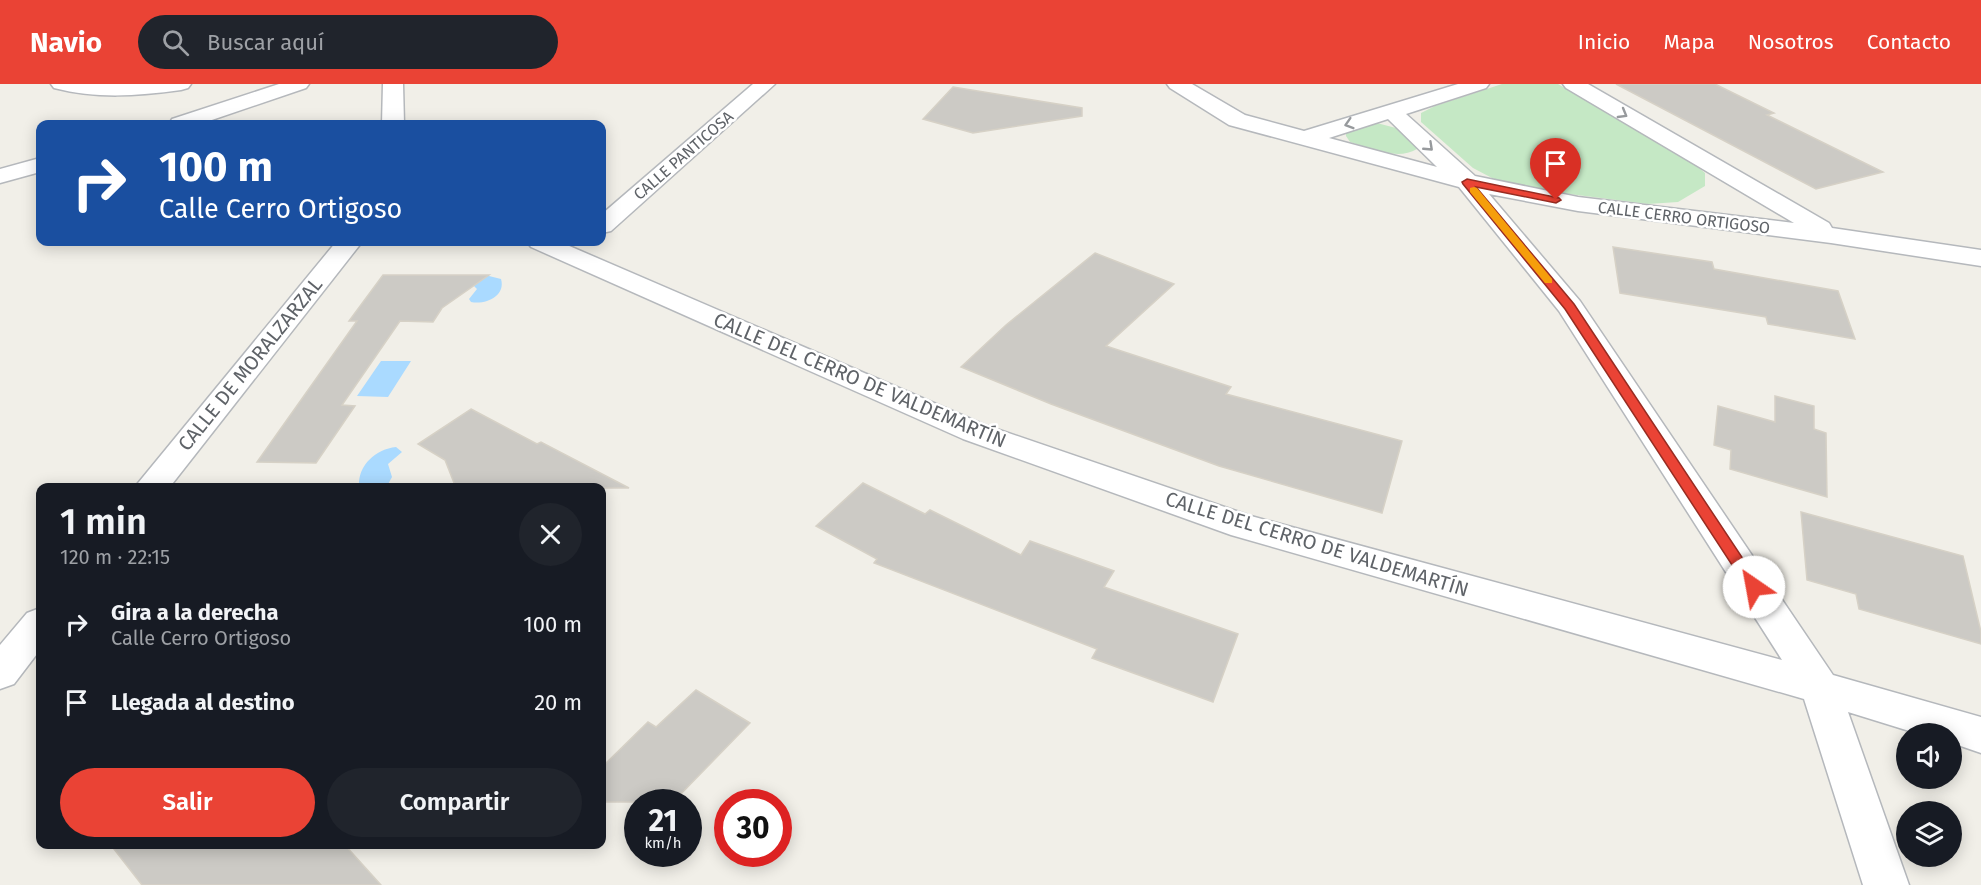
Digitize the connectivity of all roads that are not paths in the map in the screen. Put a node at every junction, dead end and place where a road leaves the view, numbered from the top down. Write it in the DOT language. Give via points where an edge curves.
graph roads {
  1 [pos="62,84"];
  2 [pos="181,84"];
  3 [pos="299,84"];
  4 [pos="319,84"];
  5 [pos="393,84"];
  6 [pos="765,84"];
  7 [pos="1177,84"];
  8 [pos="1479,84"];
  9 [pos="1573,84"];
  10 [pos="272,95"];
  11 [pos="1392,112"];
  12 [pos="193,120"];
  13 [pos="393,120"];
  14 [pos="1306,138"];
  15 [pos="36,166"];
  16 [pos="0,176"];
  17 [pos="1467,182"];
  18 [pos="606,223"];
  19 [pos="1831,235"];
  20 [pos="346,246"];
  21 [pos="565,246"];
  22 [pos="1981,258"];
  23 [pos="154,483"];
  24 [pos="36,628"];
  25 [pos="0,673"];
  26 [pos="1820,687"];
  27 [pos="1981,735"];
  28 [pos="1886,885"];
  1 -- 2 [label="street" via="113,90"];
  3 -- 10 [label="street"];
  4 -- 10 [label="street"];
  5 -- 13 [label="street"];
  6 -- 18 [label="street, CALLE PANTICOSA"];
  7 -- 14 [label="street, CALLE CERRO ORTIGOSO" via="1238,120"];
  8 -- 11 [label="street"];
  9 -- 19 [label="street, CALLE CERRO ORTIGOSO, one-way"];
  10 -- 12 [label="street"];
  11 -- 14 [label="street, one-way"];
  11 -- 17 [label="street, one-way"];
  14 -- 17 [label="street, CALLE CERRO ORTIGOSO"];
  15 -- 16 [label="street"];
  17 -- 19 [label="street, CALLE CERRO ORTIGOSO" via="1578,204"];
  17 -- 26 [label="street" via="1570,307"];
  19 -- 22 [label="street, CALLE CERRO ORTIGOSO"];
  20 -- 23 [label="street, CALLE DE MORALZARZAL"];
  21 -- 26 [label="street, CALLE DEL CERRO DE VALDEMARTÍN" via="974,432 1232,523"];
  24 -- 25 [label="street"];
  26 -- 27 [label="street, CALLE DEL CERRO DE VALDEMARTÍN"];
  26 -- 28 [label="street"];
}
